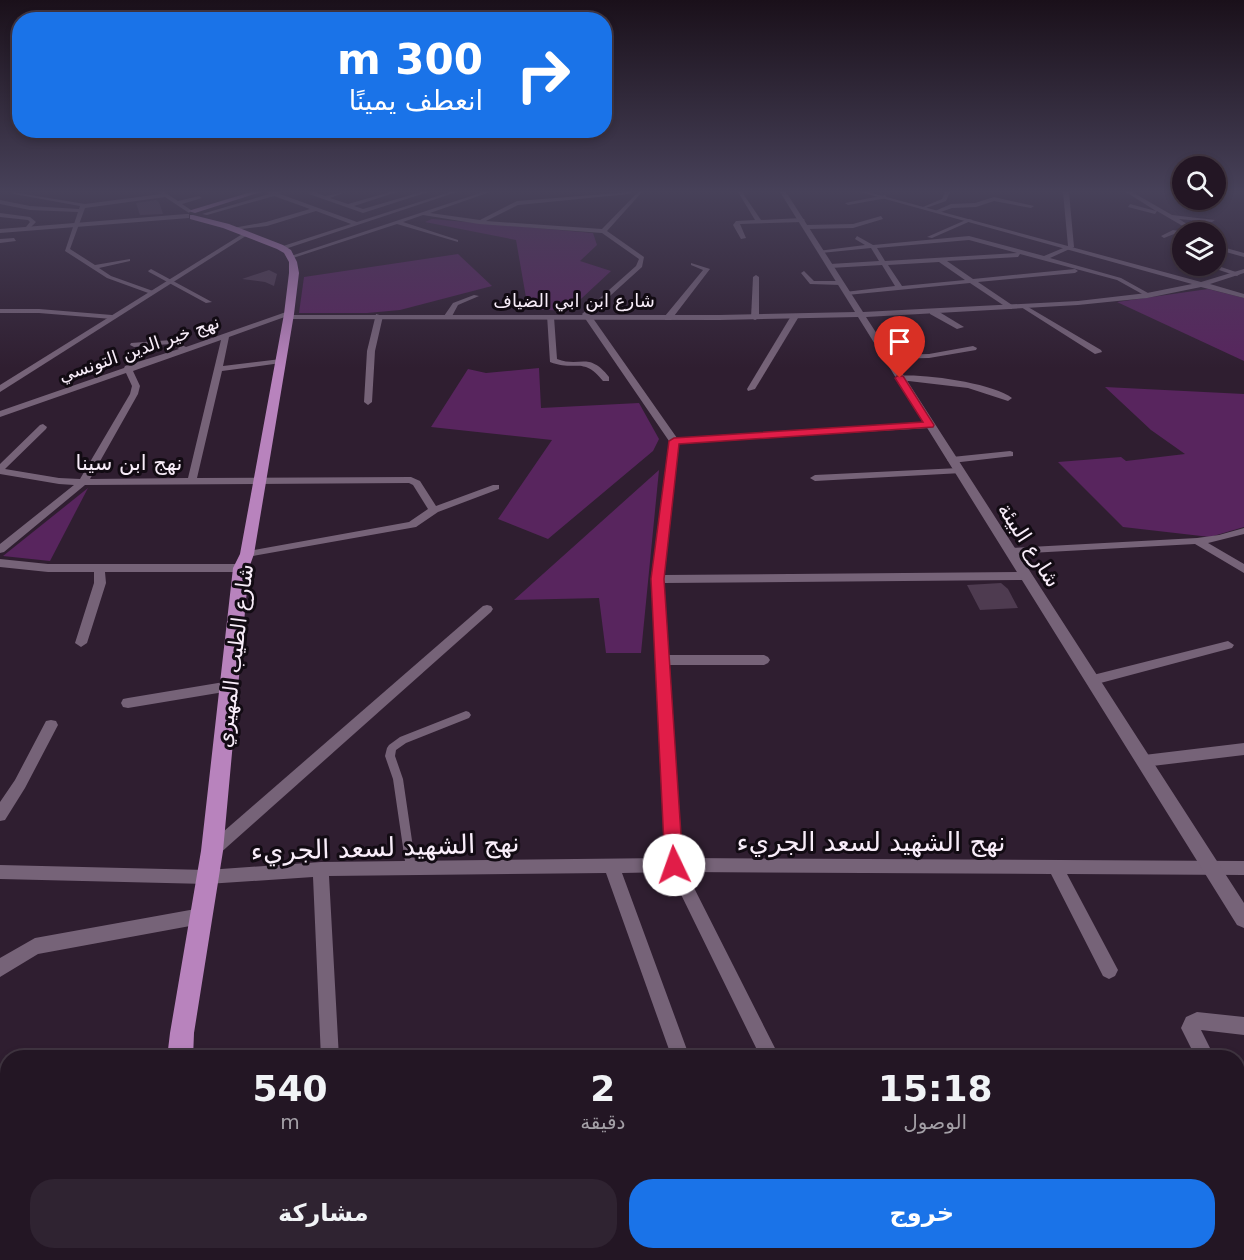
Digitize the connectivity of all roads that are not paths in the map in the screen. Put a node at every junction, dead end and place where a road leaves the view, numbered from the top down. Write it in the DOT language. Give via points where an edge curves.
graph roads {
  1 [pos="68,251"];
  2 [pos="208,251"];
  3 [pos="284,251"];
  4 [pos="290,251"];
  5 [pos="292,251"];
  6 [pos="633,251"];
  7 [pos="821,251"];
  8 [pos="875,251"];
  9 [pos="1015,251"];
  10 [pos="1062,251"];
  11 [pos="1085,251"];
  12 [pos="1229,251"];
  13 [pos="287,252"];
  14 [pos="1026,254"];
  15 [pos="1244,255"];
  16 [pos="940,259"];
  17 [pos="1043,259"];
  18 [pos="128,260"];
  19 [pos="883,263"];
  20 [pos="693,264"];
  21 [pos="830,266"];
  22 [pos="94,267"];
  23 [pos="1085,271"];
  24 [pos="151,272"];
  25 [pos="804,273"];
  26 [pos="1240,273"];
  27 [pos="756,278"];
  28 [pos="170,280"];
  29 [pos="972,281"];
  30 [pos="1204,284"];
  31 [pos="844,288"];
  32 [pos="900,288"];
  33 [pos="151,292"];
  34 [pos="1146,294"];
  35 [pos="476,296"];
  36 [pos="1244,296"];
  37 [pos="208,302"];
  38 [pos="1023,306"];
  39 [pos="1009,307"];
  40 [pos="0,311"];
  41 [pos="933,312"];
  42 [pos="288,315"];
  43 [pos="379,316"];
  44 [pos="448,316"];
  45 [pos="861,316"];
  46 [pos="112,317"];
  47 [pos="550,317"];
  48 [pos="587,317"];
  49 [pos="668,318"];
  50 [pos="755,318"];
  51 [pos="794,318"];
  52 [pos="960,327"];
  53 [pos="226,335"];
  54 [pos="134,345"];
  55 [pos="974,348"];
  56 [pos="184,349"];
  57 [pos="1098,352"];
  58 [pos="886,357"];
  59 [pos="281,362"];
  60 [pos="129,368"];
  61 [pos="219,369"];
  62 [pos="900,378"];
  63 [pos="606,379"];
  64 [pos="0,389"];
  65 [pos="751,389"];
  66 [pos="1008,399"];
  67 [pos="368,402"];
  68 [pos="0,414"];
  69 [pos="929,425"];
  70 [pos="43,427"];
  71 [pos="674,441"];
  72 [pos="1010,454"];
  73 [pos="956,466"];
  74 [pos="0,470"];
  75 [pos="815,478"];
  76 [pos="192,480"];
  77 [pos="83,482"];
  78 [pos="259,482"];
  79 [pos="496,487"];
  80 [pos="434,510"];
  81 [pos="1244,531"];
  82 [pos="1197,541"];
  83 [pos="0,550"];
  84 [pos="1010,551"];
  85 [pos="244,561"];
  86 [pos="0,563"];
  87 [pos="99,567"];
  88 [pos="1244,569"];
  89 [pos="1025,576"];
  90 [pos="657,579"];
  91 [pos="487,609"];
  92 [pos="81,643"];
  93 [pos="1228,645"];
  94 [pos="662,660"];
  95 [pos="764,660"];
  96 [pos="1093,680"];
  97 [pos="230,686"];
  98 [pos="128,703"];
  99 [pos="466,715"];
  100 [pos="51,724"];
  101 [pos="1244,749"];
  102 [pos="1144,761"];
  103 [pos="0,815"];
  104 [pos="212,850"];
  105 [pos="611,865"];
  106 [pos="674,865"];
  107 [pos="1055,867"];
  108 [pos="411,868"];
  109 [pos="1212,868"];
  110 [pos="1244,868"];
  111 [pos="321,869"];
  112 [pos="0,872"];
  113 [pos="207,877"];
  114 [pos="201,916"];
  115 [pos="1244,919"];
  116 [pos="0,968"];
  117 [pos="1109,970"];
  118 [pos="1244,1026"];
  119 [pos="181,1050"];
  120 [pos="330,1050"];
  121 [pos="678,1050"];
  122 [pos="767,1050"];
  123 [pos="1202,1050"];
  1 -- 22 [label="street"];
  2 -- 28 [label="street"];
  3 -- 13 [label="main road"];
  4 -- 13 [label="street"];
  5 -- 13 [label="street"];
  6 -- 48 [label="street" via="641,262"];
  7 -- 21 [label="street, شارع البيئة"];
  8 -- 19 [label="street"];
  9 -- 14 [label="street"];
  10 -- 17 [label="street"];
  11 -- 30 [label="street"];
  12 -- 15 [label="street"];
  13 -- 42 [label="main road, شارع الطيب المهيري" via="294,273"];
  14 -- 16 [label="street"];
  14 -- 17 [label="street"];
  16 -- 19 [label="street"];
  16 -- 29 [label="street"];
  17 -- 23 [label="street"];
  18 -- 22 [label="street"];
  19 -- 21 [label="street"];
  19 -- 32 [label="street"];
  20 -- 49 [label="street" via="707,269"];
  21 -- 31 [label="street, شارع البيئة"];
  22 -- 33 [label="street" via="109,277"];
  23 -- 29 [label="street"];
  23 -- 34 [label="street" via="1119,279"];
  24 -- 28 [label="street"];
  25 -- 31 [label="street" via="812,283"];
  26 -- 30 [label="street, شارع ابن ابي الضياف"];
  27 -- 50 [label="street"];
  28 -- 33 [label="street"];
  28 -- 37 [label="street"];
  29 -- 32 [label="street"];
  29 -- 39 [label="street"];
  30 -- 34 [label="street, شارع ابن ابي الضياف"];
  30 -- 36 [label="street"];
  31 -- 32 [label="street"];
  31 -- 45 [label="street, شارع البيئة"];
  33 -- 46 [label="street"];
  34 -- 38 [label="street, شارع ابن ابي الضياف"];
  35 -- 44 [label="street" via="455,304"];
  38 -- 39 [label="street, شارع ابن ابي الضياف"];
  38 -- 57 [label="street"];
  39 -- 41 [label="street, شارع ابن ابي الضياف"];
  40 -- 46 [label="street"];
  41 -- 45 [label="street, شارع ابن ابي الضياف"];
  41 -- 52 [label="street"];
  42 -- 43 [label="street, شارع ابن ابي الضياف"];
  42 -- 53 [label="street, نهج خير الدين التونسي"];
  42 -- 59 [label="main road, شارع الطيب المهيري"];
  43 -- 44 [label="street, شارع ابن ابي الضياف"];
  43 -- 67 [label="street" via="371,351"];
  44 -- 47 [label="street, شارع ابن ابي الضياف"];
  45 -- 51 [label="street, شارع ابن ابي الضياف"];
  45 -- 58 [label="street, شارع البيئة"];
  46 -- 64 [label="street"];
  47 -- 48 [label="street, شارع ابن ابي الضياف"];
  47 -- 63 [label="street" via="553,360 591,363"];
  48 -- 49 [label="street, شارع ابن ابي الضياف"];
  48 -- 71 [label="street"];
  49 -- 50 [label="street, شارع ابن ابي الضياف"];
  50 -- 51 [label="street, شارع ابن ابي الضياف"];
  51 -- 65 [label="street"];
  53 -- 56 [label="street, نهج خير الدين التونسي"];
  53 -- 61 [label="street"];
  54 -- 56 [label="street" via="171,342"];
  55 -- 58 [label="street" via="930,356"];
  56 -- 60 [label="street, نهج خير الدين التونسي"];
  58 -- 62 [label="street, شارع البيئة"];
  59 -- 61 [label="street"];
  59 -- 78 [label="main road, شارع الطيب المهيري"];
  60 -- 68 [label="street, نهج خير الدين التونسي"];
  60 -- 77 [label="street" via="136,386 134,394"];
  61 -- 76 [label="street"];
  62 -- 66 [label="street" via="962,383"];
  62 -- 69 [label="street, شارع البيئة"];
  69 -- 71 [label="street"];
  69 -- 73 [label="street, شارع البيئة"];
  70 -- 74 [label="street"];
  71 -- 90 [label="street"];
  72 -- 73 [label="street"];
  73 -- 75 [label="street"];
  73 -- 84 [label="street, شارع البيئة"];
  74 -- 77 [label="street, نهج ابن سينا"];
  76 -- 77 [label="street, نهج ابن سينا"];
  76 -- 78 [label="street, نهج ابن سينا"];
  77 -- 83 [label="street"];
  78 -- 80 [label="street, نهج ابن سينا" via="411,480"];
  78 -- 85 [label="main road, شارع الطيب المهيري"];
  79 -- 80 [label="street"];
  80 -- 85 [label="street" via="402,528"];
  81 -- 82 [label="street"];
  82 -- 84 [label="street"];
  82 -- 88 [label="street"];
  84 -- 89 [label="street, شارع البيئة"];
  85 -- 87 [label="street"];
  85 -- 97 [label="main road, شارع الطيب المهيري"];
  86 -- 87 [label="street" via="48,568"];
  87 -- 92 [label="street" via="100,583"];
  89 -- 90 [label="street"];
  89 -- 96 [label="street, شارع البيئة"];
  90 -- 94 [label="street"];
  91 -- 104 [label="street"];
  93 -- 96 [label="street"];
  94 -- 95 [label="street"];
  94 -- 106 [label="street"];
  96 -- 102 [label="street, شارع البيئة"];
  97 -- 98 [label="street"];
  97 -- 104 [label="main road, شارع الطيب المهيري"];
  99 -- 108 [label="street" via="392,748 390,756 398,779"];
  100 -- 103 [label="street"];
  101 -- 102 [label="street"];
  102 -- 109 [label="street, شارع البيئة"];
  104 -- 113 [label="main road, شارع الطيب المهيري"];
  105 -- 106 [label="street, نهج الشهيد لسعد الجريء"];
  105 -- 108 [label="street, نهج الشهيد لسعد الجريء"];
  105 -- 121 [label="street"];
  106 -- 107 [label="street, نهج الشهيد لسعد الجريء"];
  106 -- 122 [label="street"];
  107 -- 109 [label="street, نهج الشهيد لسعد الجريء"];
  107 -- 117 [label="street"];
  108 -- 111 [label="street, نهج الشهيد لسعد الجريء"];
  109 -- 110 [label="street, نهج الشهيد لسعد الجريء"];
  109 -- 115 [label="street, شارع البيئة"];
  111 -- 113 [label="street, نهج الشهيد لسعد الجريء"];
  111 -- 120 [label="street"];
  112 -- 113 [label="street, نهج الشهيد لسعد الجريء"];
  113 -- 114 [label="main road, شارع الطيب المهيري"];
  114 -- 116 [label="street" via="35,946"];
  114 -- 119 [label="main road, شارع الطيب المهيري"];
  118 -- 123 [label="street" via="1192,1023 1190,1028"];
}
